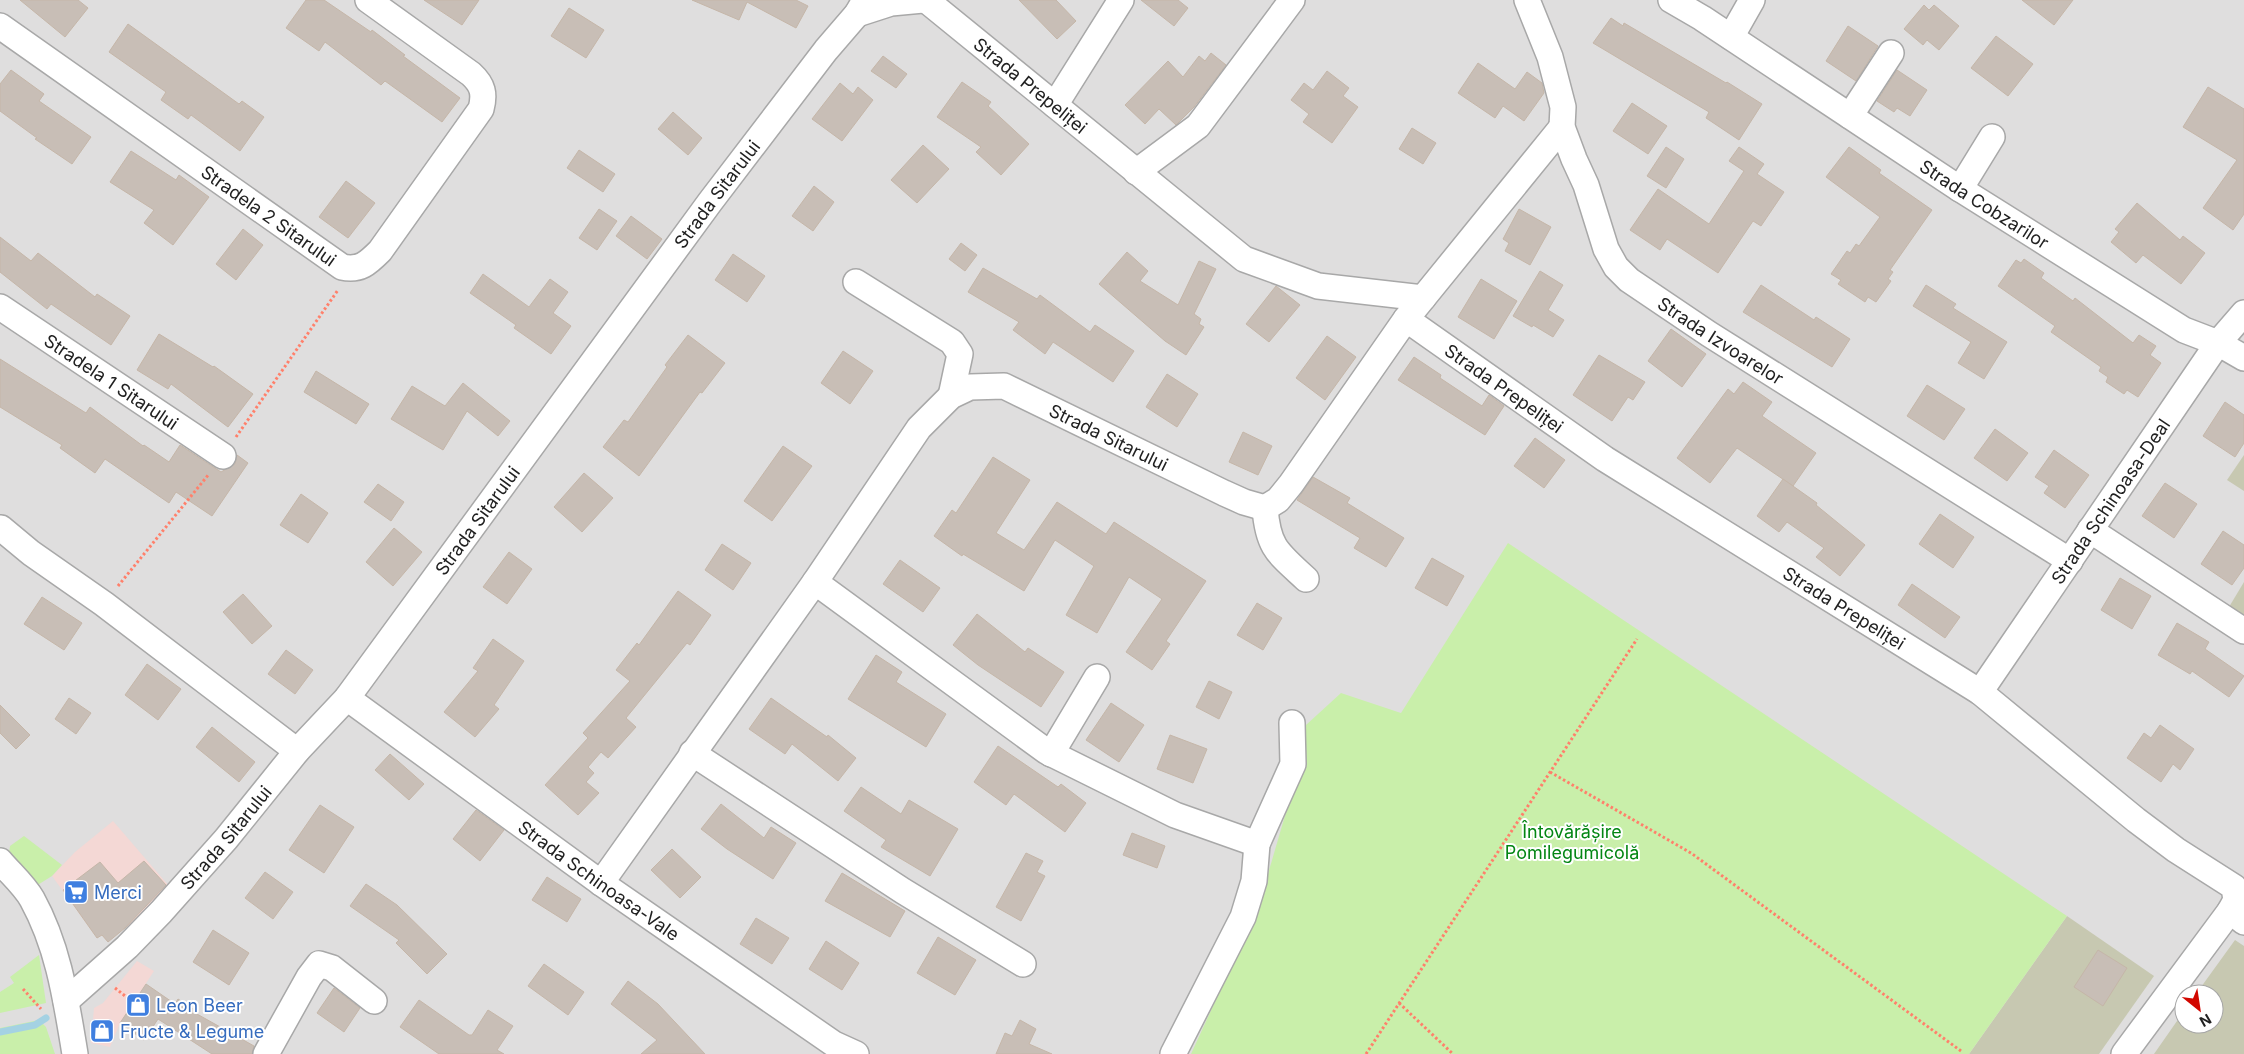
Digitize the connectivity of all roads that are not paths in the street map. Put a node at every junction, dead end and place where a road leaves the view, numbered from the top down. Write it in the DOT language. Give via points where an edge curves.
graph roads {
  1 [pos="368,0"];
  2 [pos="924,0"];
  3 [pos="1121,0"];
  4 [pos="1292,0"];
  5 [pos="1528,0"];
  6 [pos="1671,0"];
  7 [pos="1752,0"];
  8 [pos="861,7"];
  9 [pos="0,26"];
  10 [pos="1730,37"];
  11 [pos="1892,53"];
  12 [pos="1055,105"];
  13 [pos="1850,116"];
  14 [pos="1562,127"];
  15 [pos="1992,137"];
  16 [pos="1136,172"];
  17 [pos="1960,189"];
  18 [pos="856,282"];
  19 [pos="1423,298"];
  20 [pos="0,307"];
  21 [pos="2244,313"];
  22 [pos="1406,319"];
  23 [pos="2218,342"];
  24 [pos="2244,358"];
  25 [pos="951,396"];
  26 [pos="224,456"];
  27 [pos="1265,508"];
  28 [pos="2,528"];
  29 [pos="2090,530"];
  30 [pos="2070,561"];
  31 [pos="1306,579"];
  32 [pos="815,582"];
  33 [pos="2244,631"];
  34 [pos="1097,677"];
  35 [pos="1980,692"];
  36 [pos="347,698"];
  37 [pos="1292,723"];
  38 [pos="297,751"];
  39 [pos="692,753"];
  40 [pos="1051,754"];
  41 [pos="1257,844"];
  42 [pos="0,861"];
  43 [pos="601,883"];
  44 [pos="2237,917"];
  45 [pos="1023,964"];
  46 [pos="66,1000"];
  47 [pos="374,1001"];
  48 [pos="76,1054"];
  49 [pos="266,1054"];
  50 [pos="856,1054"];
  51 [pos="1173,1054"];
  52 [pos="2124,1054"];
  1 -- 9 [label="street, Stradela 2 Sitarului" via="471,74 479,81 484,98 481,110 380,251 362,267 353,269 342,267"];
  2 -- 8 [label="street, Strada Sitarului"];
  2 -- 12 [label="street, Strada Prepeliței"];
  3 -- 12 [label="street"];
  4 -- 16 [label="street" via="1198,126"];
  5 -- 14 [label="street, Strada Izvoarelor" via="1550,57 1562,106"];
  6 -- 10 [label="street, Strada Cobzarilor"];
  7 -- 10 [label="street"];
  8 -- 36 [label="street, Strada Sitarului" via="710,202"];
  10 -- 13 [label="street, Strada Cobzarilor"];
  11 -- 13 [label="street"];
  12 -- 16 [label="street, Strada Prepeliței"];
  13 -- 17 [label="street, Strada Cobzarilor"];
  14 -- 19 [label="street"];
  14 -- 30 [label="street, Strada Izvoarelor" via="1586,185 1606,248 1616,267 1629,280 1709,334"];
  15 -- 17 [label="street"];
  16 -- 19 [label="street, Strada Prepeliței" via="1244,259 1318,286"];
  17 -- 23 [label="street, Strada Cobzarilor" via="2184,330"];
  18 -- 25 [label="street" via="952,342 960,354"];
  19 -- 22 [label="street"];
  20 -- 26 [label="street, Stradela 1 Sitarului"];
  21 -- 23 [label="street, Strada Schinoasa-Deal"];
  22 -- 27 [label="street" via="1291,484 1278,500"];
  22 -- 35 [label="street, Strada Prepeliței" via="1606,459"];
  23 -- 24 [label="street, Strada Cobzarilor"];
  23 -- 29 [label="street, Strada Schinoasa-Deal"];
  25 -- 27 [label="street, Strada Sitarului" via="970,387 1004,386 1224,493"];
  25 -- 32 [label="street, Strada Sitarului" via="919,428"];
  27 -- 31 [label="street" via="1267,528 1276,552"];
  28 -- 38 [label="street"];
  29 -- 30 [label="street, Strada Schinoasa-Deal"];
  29 -- 33 [label="street"];
  30 -- 35 [label="street, Strada Schinoasa-Deal"];
  32 -- 39 [label="street, Strada Sitarului"];
  32 -- 40 [label="street"];
  34 -- 40 [label="street"];
  35 -- 44 [label="street, Strada Prepeliței" via="2136,820 2234,887"];
  36 -- 38 [label="street, Strada Sitarului"];
  36 -- 43 [label="street, Strada Schinoasa-Vale"];
  37 -- 41 [label="street" via="1293,764"];
  38 -- 46 [label="street, Strada Sitarului" via="226,839 161,912 127,947"];
  39 -- 43 [label="street, Strada Sitarului"];
  39 -- 45 [label="street" via="886,881"];
  40 -- 41 [label="street" via="1175,815"];
  41 -- 51 [label="street" via="1254,881 1243,917"];
  42 -- 46 [label="street" via="31,898 40,916 54,947"];
  43 -- 50 [label="street, Strada Schinoasa-Vale" via="834,1044"];
  44 -- 52 [label="street"];
  46 -- 48 [label="street"];
  47 -- 49 [label="street" via="332,968 319,964"];
}
